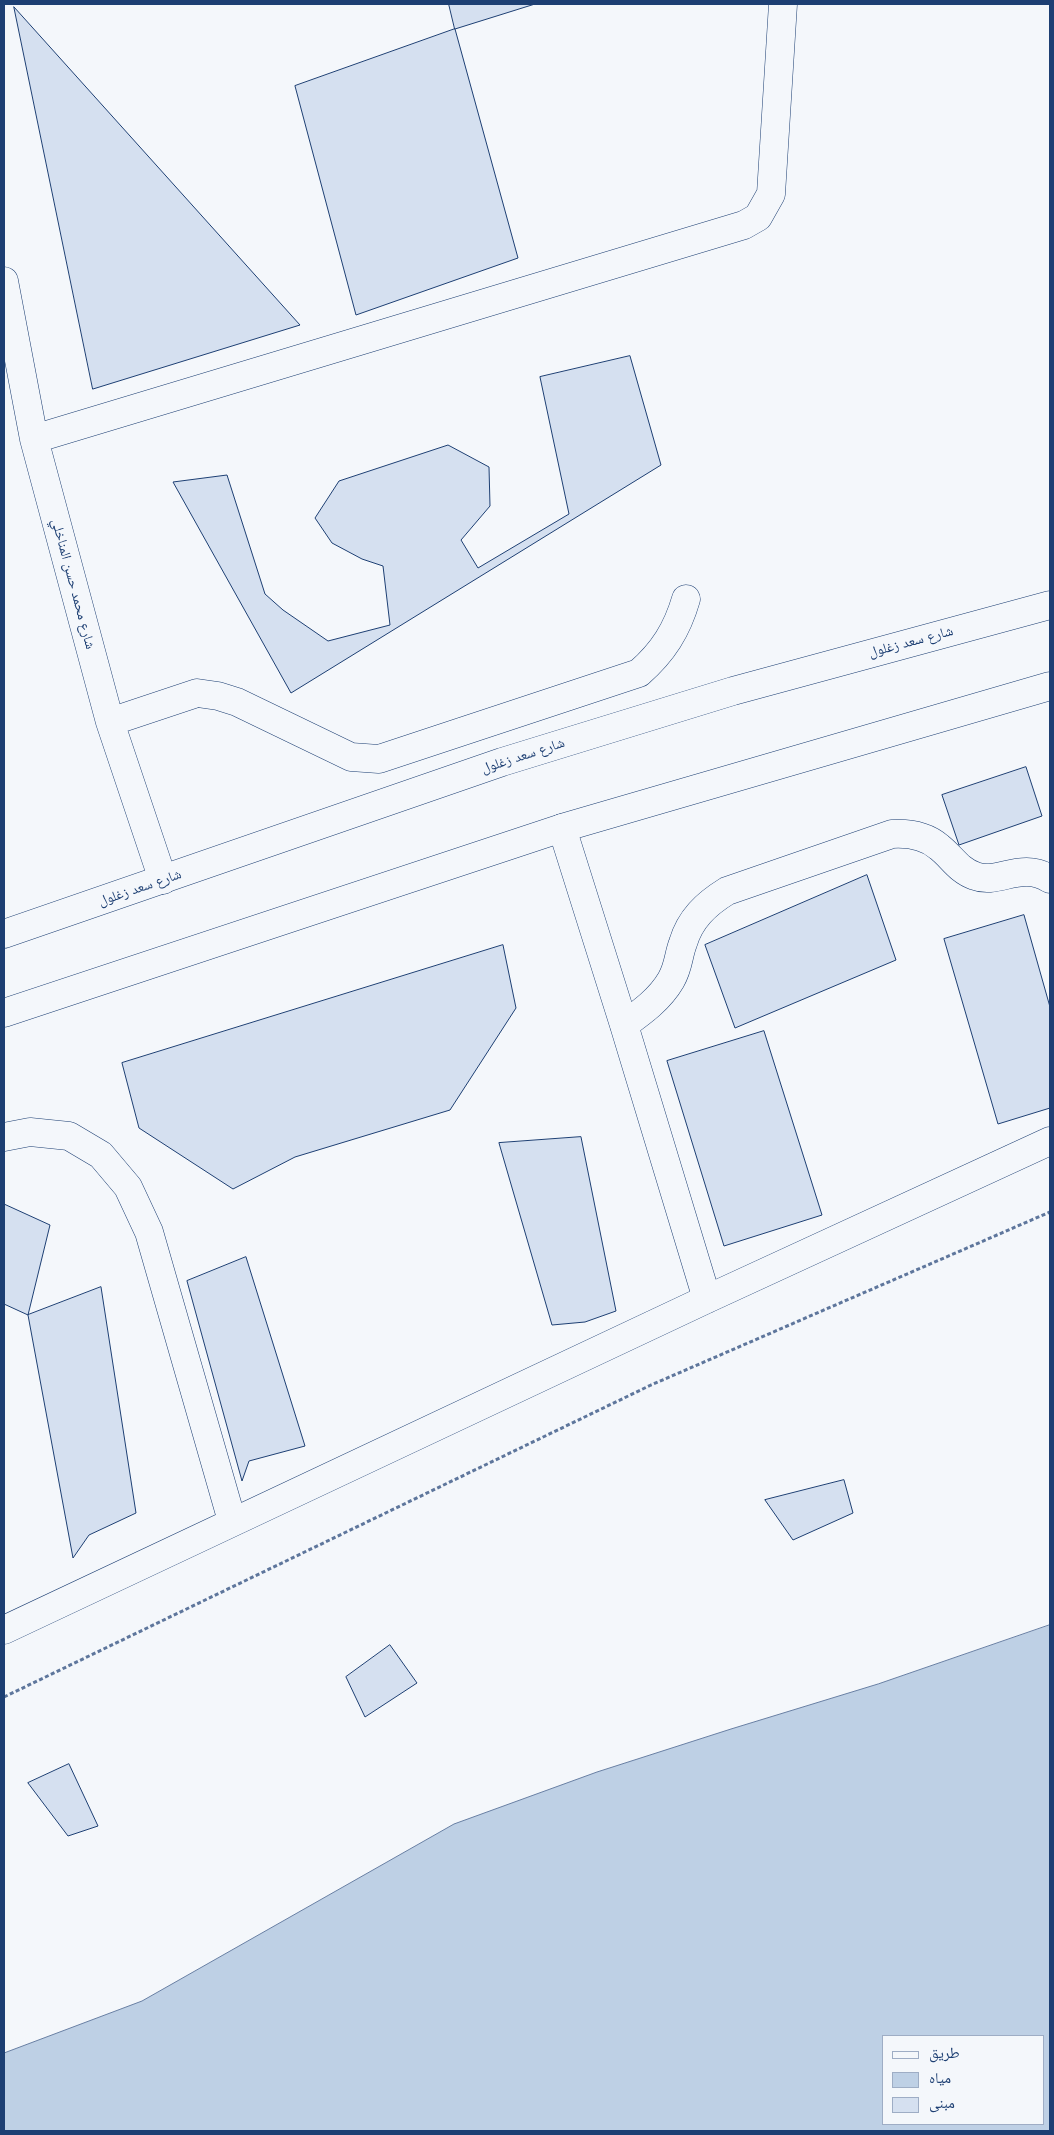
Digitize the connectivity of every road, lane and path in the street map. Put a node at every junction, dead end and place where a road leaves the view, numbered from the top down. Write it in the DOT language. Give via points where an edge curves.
graph roads {
  1 [pos="783,4"];
  2 [pos="4,281"];
  3 [pos="34,438"];
  4 [pos="686,599"];
  5 [pos="1050,605"];
  6 [pos="1050,686"];
  7 [pos="110,722"];
  8 [pos="562,828"];
  9 [pos="1050,879"];
  10 [pos="163,880"];
  11 [pos="4,934"];
  12 [pos="4,1014"];
  13 [pos="624,1025"];
  14 [pos="4,1137"];
  15 [pos="1050,1141"];
  16 [pos="1050,1212"];
  17 [pos="707,1299"];
  18 [pos="232,1521"];
  19 [pos="4,1630"];
  20 [pos="4,1697"];
  1 -- 3 [label="main road" via="771,194 758,217 744,225"];
  2 -- 3 [label="main road, شارع محمد حسن المناخلي"];
  3 -- 7 [label="main road, شارع محمد حسن المناخلي"];
  4 -- 7 [label="main road" via="673,634 639,673 379,759 350,756 237,702 197,693"];
  5 -- 10 [label="main road, شارع سعد زغلول" via="733,691 604,730 391,799"];
  6 -- 8 [label="main road"];
  7 -- 10 [label="main road, شارع محمد حسن المناخلي"];
  8 -- 12 [label="main road"];
  8 -- 13 [label="main road"];
  9 -- 13 [label="main road" via="1025,872 983,879 965,872 939,846 926,838 909,833 882,837 727,891 714,899 690,925 679,963 660,996"];
  10 -- 11 [label="main road, شارع سعد زغلول"];
  13 -- 17 [label="main road"];
  14 -- 18 [label="main road" via="30,1132 69,1136 101,1155 128,1186 149,1232"];
  15 -- 17 [label="main road"];
  16 -- 20 [label="path" via="652,1385"];
  17 -- 18 [label="main road"];
  18 -- 19 [label="main road"];
}
